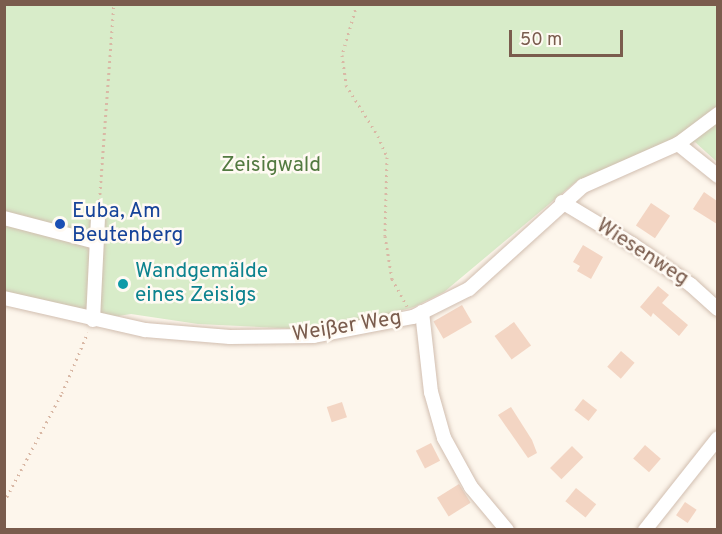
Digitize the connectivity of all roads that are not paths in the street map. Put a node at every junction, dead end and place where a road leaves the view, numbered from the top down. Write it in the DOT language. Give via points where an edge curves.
graph roads {
  1 [pos="717,114"];
  2 [pos="678,144"];
  3 [pos="717,176"];
  4 [pos="562,202"];
  5 [pos="4,218"];
  6 [pos="98,219"];
  7 [pos="96,242"];
  8 [pos="4,298"];
  9 [pos="717,309"];
  10 [pos="418,315"];
  11 [pos="93,320"];
  12 [pos="717,438"];
  13 [pos="507,530"];
  14 [pos="645,530"];
  1 -- 2 [label="street, Weißer Weg"];
  2 -- 3 [label="street"];
  2 -- 4 [label="street, Weißer Weg" via="583,186"];
  4 -- 9 [label="street, Wiesenweg" via="662,265"];
  4 -- 10 [label="street, Weißer Weg" via="469,289"];
  5 -- 7 [label="street"];
  6 -- 7 [label="street"];
  7 -- 11 [label="street"];
  8 -- 11 [label="street, Weißer Weg"];
  10 -- 11 [label="street, Weißer Weg" via="314,336 272,338 145,330"];
  10 -- 13 [label="street" via="431,392 444,438 471,487"];
  12 -- 14 [label="street"];
}
